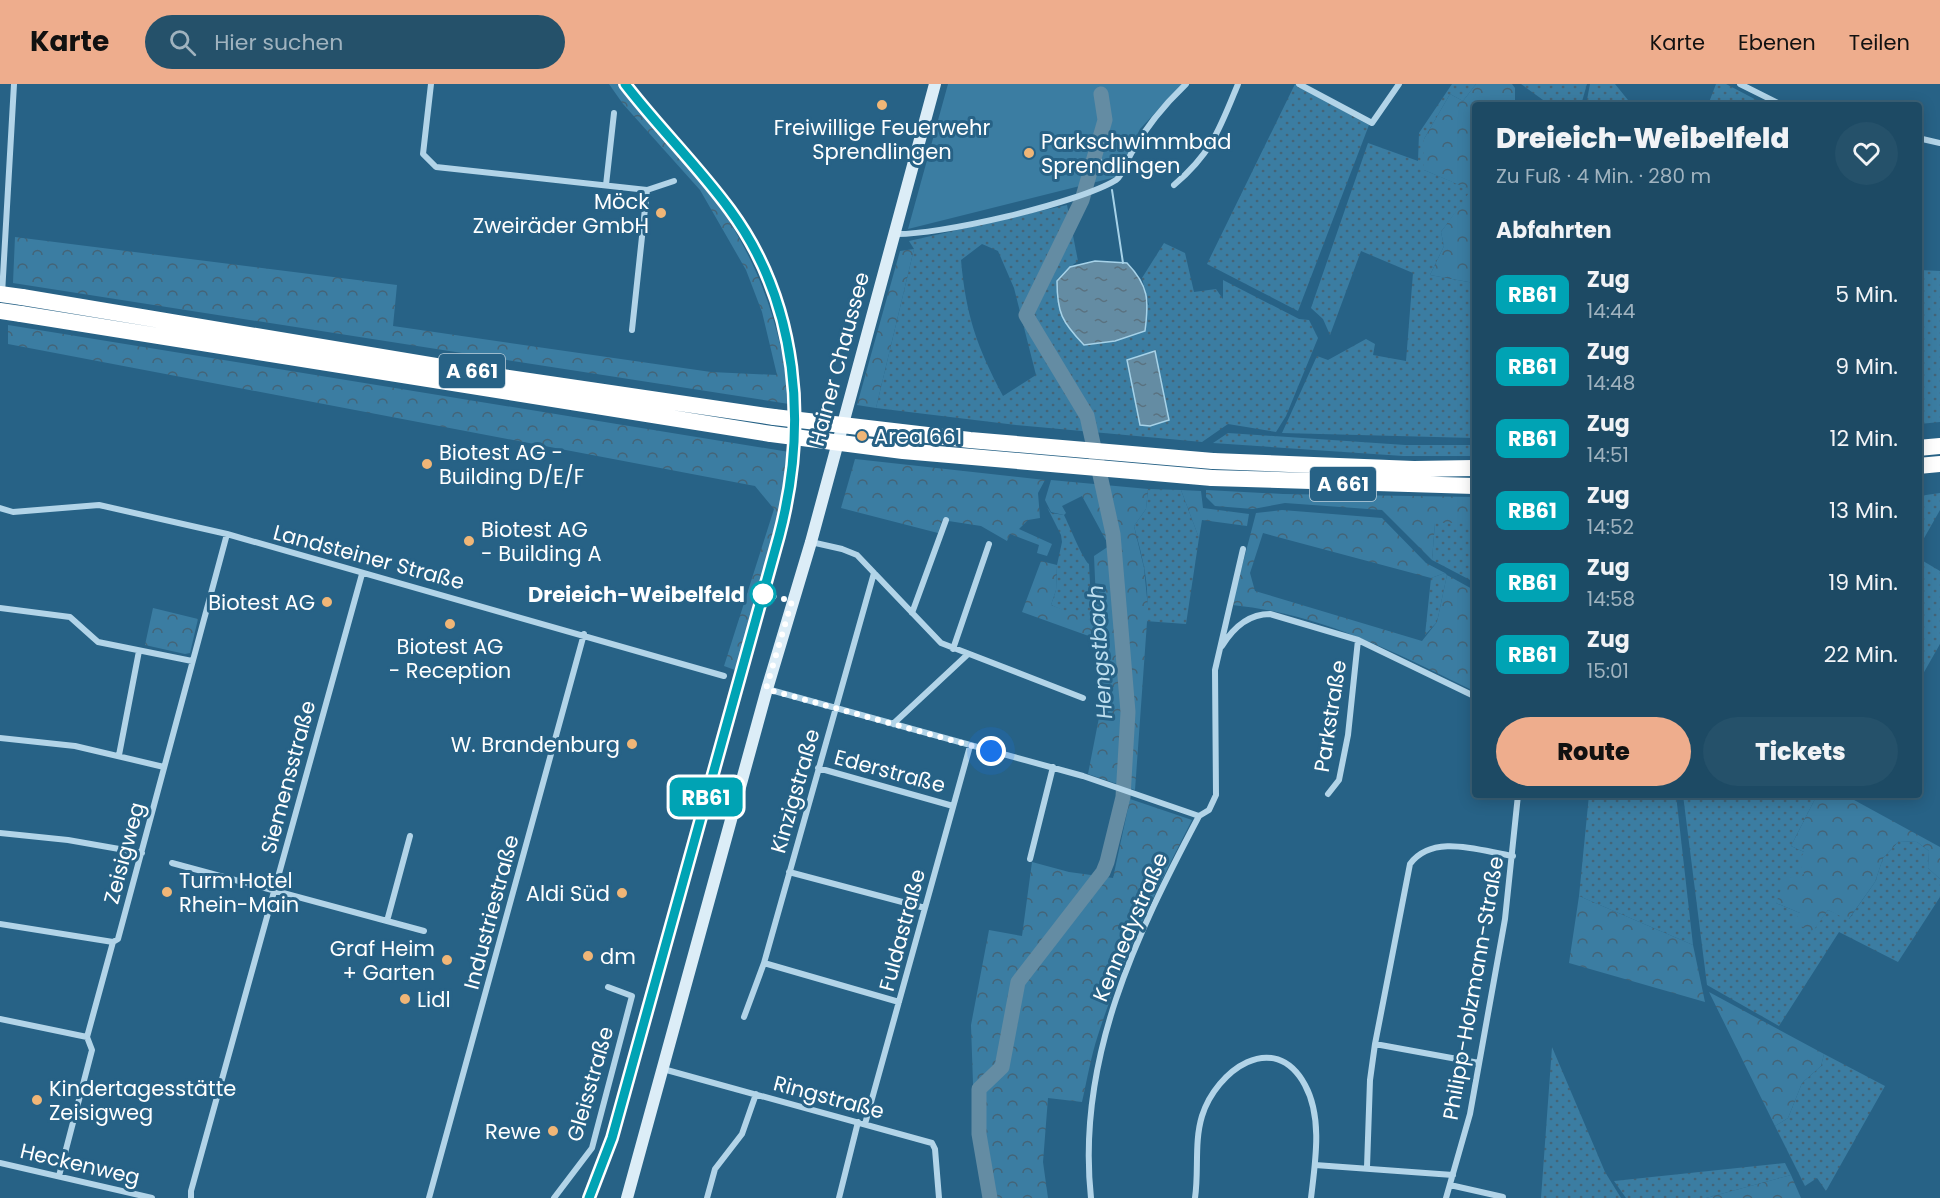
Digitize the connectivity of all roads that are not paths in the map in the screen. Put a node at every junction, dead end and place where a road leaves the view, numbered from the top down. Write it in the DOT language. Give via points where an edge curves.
graph roads {
  1 [pos="14,84"];
  2 [pos="431,84"];
  3 [pos="934,84"];
  4 [pos="1186,84"];
  5 [pos="1238,84"];
  6 [pos="1399,84"];
  7 [pos="1740,84"];
  8 [pos="1302,85"];
  9 [pos="1776,102"];
  10 [pos="614,113"];
  11 [pos="1922,139"];
  12 [pos="1940,143"];
  13 [pos="674,181"];
  14 [pos="606,185"];
  15 [pos="1174,185"];
  16 [pos="647,190"];
  17 [pos="893,234"];
  18 [pos="0,294"];
  19 [pos="22,305"];
  20 [pos="0,310"];
  21 [pos="0,324"];
  22 [pos="632,330"];
  23 [pos="1940,446"];
  24 [pos="1922,448"];
  25 [pos="1940,464"];
  26 [pos="1922,466"];
  27 [pos="1472,468"];
  28 [pos="1472,486"];
  29 [pos="0,508"];
  30 [pos="946,520"];
  31 [pos="227,534"];
  32 [pos="811,542"];
  33 [pos="990,544"];
  34 [pos="1244,549"];
  35 [pos="874,573"];
  36 [pos="362,574"];
  37 [pos="0,608"];
  38 [pos="912,613"];
  39 [pos="584,634"];
  40 [pos="1358,640"];
  41 [pos="1222,646"];
  42 [pos="953,649"];
  43 [pos="139,651"];
  44 [pos="967,655"];
  45 [pos="192,661"];
  46 [pos="724,676"];
  47 [pos="766,689"];
  48 [pos="1472,695"];
  49 [pos="1083,698"];
  50 [pos="836,709"];
  51 [pos="893,724"];
  52 [pos="0,738"];
  53 [pos="970,746"];
  54 [pos="118,755"];
  55 [pos="164,767"];
  56 [pos="1053,767"];
  57 [pos="818,768"];
  58 [pos="1328,794"];
  59 [pos="1518,798"];
  60 [pos="953,806"];
  61 [pos="1199,816"];
  62 [pos="0,833"];
  63 [pos="410,836"];
  64 [pos="142,852"];
  65 [pos="1513,856"];
  66 [pos="1030,859"];
  67 [pos="172,863"];
  68 [pos="789,872"];
  69 [pos="273,892"];
  70 [pos="925,908"];
  71 [pos="387,921"];
  72 [pos="0,924"];
  73 [pos="424,931"];
  74 [pos="113,942"];
  75 [pos="765,963"];
  76 [pos="608,987"];
  77 [pos="899,1002"];
  78 [pos="744,1017"];
  79 [pos="0,1019"];
  80 [pos="87,1037"];
  81 [pos="1375,1044"];
  82 [pos="1479,1063"];
  83 [pos="663,1069"];
  84 [pos="756,1094"];
  85 [pos="861,1123"];
  86 [pos="0,1163"];
  87 [pos="1315,1165"];
  88 [pos="1367,1167"];
  89 [pos="1453,1175"];
  90 [pos="59,1176"];
  91 [pos="1450,1185"];
  92 [pos="123,1195"];
  93 [pos="1503,1197"];
  94 [pos="152,1198"];
  95 [pos="191,1198"];
  96 [pos="429,1198"];
  97 [pos="554,1198"];
  98 [pos="627,1198"];
  99 [pos="707,1198"];
  100 [pos="839,1198"];
  101 [pos="939,1198"];
  102 [pos="1091,1198"];
  103 [pos="1195,1198"];
  104 [pos="1311,1198"];
  105 [pos="1446,1198"];
  1 -- 21 [label="street"];
  2 -- 14 [label="street" via="423,154 436,167"];
  3 -- 17 [label="street, Hainer Chaussee"];
  4 -- 17 [label="street" via="1145,132 1118,179 1083,193 936,230 915,235"];
  5 -- 15 [label="street" via="1206,154"];
  6 -- 8 [label="street" via="1372,123"];
  7 -- 9 [label="street"];
  10 -- 14 [label="street"];
  11 -- 12 [label="street"];
  13 -- 16 [label="street"];
  14 -- 16 [label="street"];
  16 -- 22 [label="street"];
  17 -- 32 [label="street, Hainer Chaussee"];
  18 -- 19 [label="highway, A 661, bridge"];
  19 -- 20 [label="highway, A 661, bridge"];
  19 -- 27 [label="highway, A 661, bridge" via="774,417 970,440 1213,461"];
  19 -- 28 [label="highway, A 661, bridge" via="771,434 903,451 1212,478"];
  23 -- 24 [label="highway"];
  25 -- 26 [label="highway"];
  29 -- 31 [label="street, Landsteiner Straße" via="13,512 99,505"];
  30 -- 38 [label="street"];
  31 -- 36 [label="street, Landsteiner Straße"];
  31 -- 45 [label="street, Zeisigweg"];
  32 -- 35 [label="street" via="849,551"];
  32 -- 47 [label="street, Hainer Chaussee"];
  33 -- 42 [label="street"];
  34 -- 41 [label="street"];
  35 -- 38 [label="street"];
  35 -- 50 [label="street, Kinzigstraße"];
  36 -- 39 [label="street, Landsteiner Straße"];
  36 -- 69 [label="street, Siemensstraße"];
  37 -- 43 [label="street" via="70,617 94,640"];
  38 -- 42 [label="street" via="941,643"];
  39 -- 46 [label="street, Landsteiner Straße"];
  39 -- 96 [label="street, Industriestraße"];
  40 -- 41 [label="street" via="1264,614 1243,622"];
  40 -- 48 [label="street"];
  40 -- 58 [label="street, Parkstraße" via="1340,780"];
  41 -- 61 [label="street" via="1215,678 1218,786 1209,810"];
  42 -- 44 [label="street"];
  43 -- 45 [label="street"];
  43 -- 54 [label="street"];
  44 -- 49 [label="street"];
  44 -- 51 [label="street"];
  45 -- 55 [label="street, Zeisigweg"];
  47 -- 50 [label="street"];
  47 -- 83 [label="street, Hainer Chaussee"];
  50 -- 51 [label="street"];
  50 -- 57 [label="street, Kinzigstraße"];
  51 -- 53 [label="street"];
  52 -- 54 [label="street"];
  53 -- 56 [label="street"];
  53 -- 60 [label="street, Fuldastraße"];
  54 -- 55 [label="street"];
  55 -- 64 [label="street, Zeisigweg"];
  56 -- 61 [label="street"];
  56 -- 66 [label="street"];
  57 -- 60 [label="street, Ederstraße"];
  57 -- 68 [label="street, Kinzigstraße"];
  59 -- 65 [label="street, Philipp-Holzmann-Straße"];
  60 -- 70 [label="street, Fuldastraße"];
  61 -- 102 [label="street, Kennedystraße" via="1126,968 1106,1028 1088,1118"];
  62 -- 64 [label="street"];
  63 -- 71 [label="street"];
  64 -- 74 [label="street, Zeisigweg" via="118,939"];
  65 -- 81 [label="street" via="1437,846 1418,854 1410,864"];
  65 -- 82 [label="street, Philipp-Holzmann-Straße"];
  67 -- 69 [label="street"];
  68 -- 70 [label="street"];
  68 -- 75 [label="street, Kinzigstraße"];
  69 -- 71 [label="street"];
  69 -- 95 [label="street, Siemensstraße"];
  70 -- 77 [label="street, Fuldastraße"];
  71 -- 73 [label="street"];
  72 -- 74 [label="street"];
  74 -- 80 [label="street, Zeisigweg"];
  75 -- 77 [label="street"];
  75 -- 78 [label="street, Kinzigstraße"];
  76 -- 97 [label="street, Gleisstraße" via="632,996 591,1148"];
  77 -- 85 [label="street, Fuldastraße"];
  79 -- 80 [label="street"];
  80 -- 90 [label="street, Zeisigweg" via="92,1050"];
  81 -- 82 [label="street"];
  81 -- 88 [label="street"];
  82 -- 89 [label="street, Philipp-Holzmann-Straße"];
  83 -- 84 [label="street, Ringstraße"];
  83 -- 98 [label="street, Hainer Chaussee"];
  84 -- 85 [label="street, Ringstraße"];
  84 -- 99 [label="street" via="742,1134 716,1166"];
  85 -- 100 [label="street, Fuldastraße"];
  85 -- 101 [label="street, Ringstraße" via="932,1143"];
  86 -- 90 [label="street, Heckenweg"];
  87 -- 88 [label="street"];
  87 -- 103 [label="street" via="1314,1122 1305,1084 1295,1070 1282,1062 1257,1058 1231,1072 1206,1107 1198,1140"];
  87 -- 104 [label="street"];
  88 -- 89 [label="street"];
  89 -- 91 [label="street, Philipp-Holzmann-Straße"];
  90 -- 92 [label="street, Heckenweg"];
  91 -- 93 [label="street"];
  91 -- 105 [label="street, Philipp-Holzmann-Straße"];
  92 -- 94 [label="street, Heckenweg"];
}
